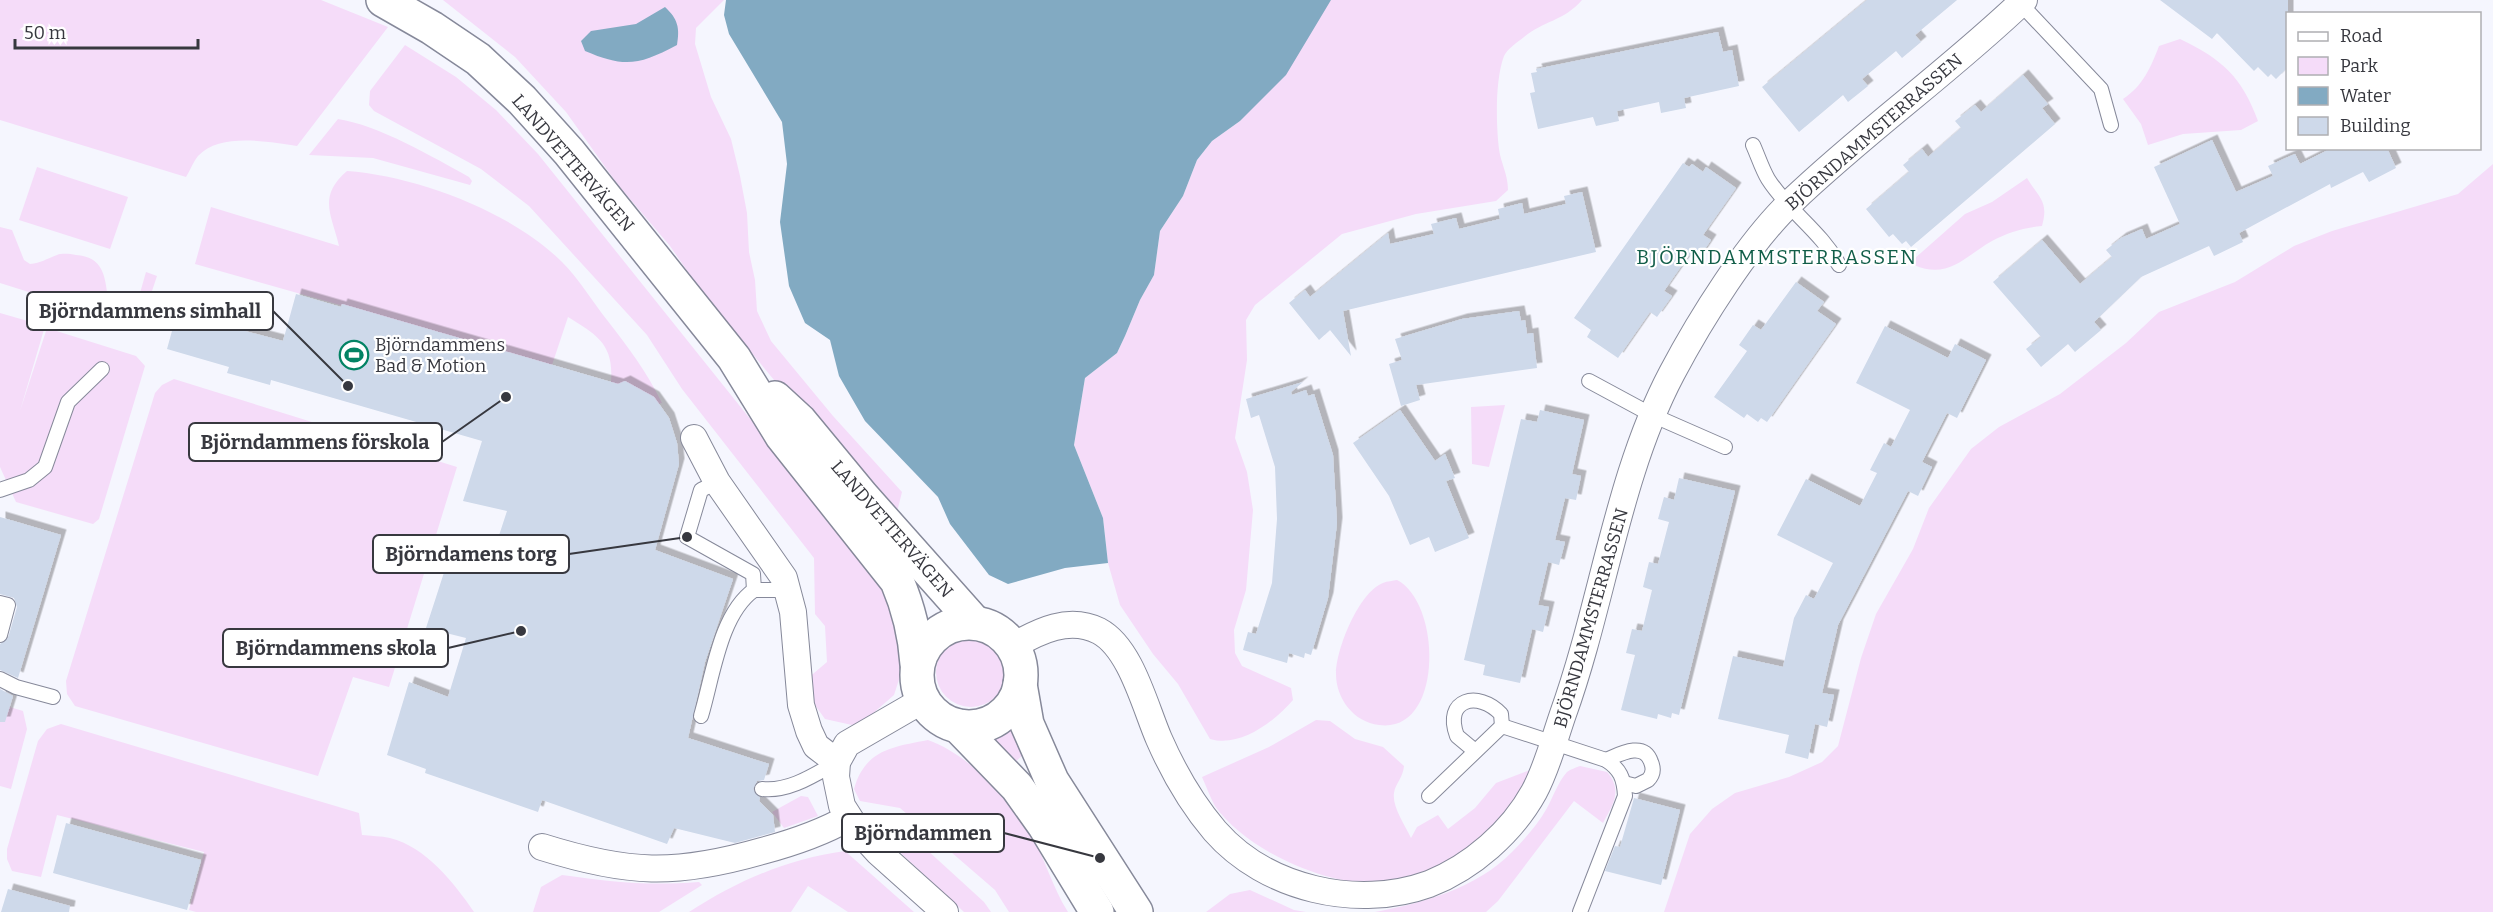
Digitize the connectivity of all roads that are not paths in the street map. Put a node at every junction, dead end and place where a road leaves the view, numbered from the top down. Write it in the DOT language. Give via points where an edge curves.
graph roads {
  1 [pos="383,0"];
  2 [pos="2021,1"];
  3 [pos="2111,125"];
  4 [pos="1753,145"];
  5 [pos="1788,204"];
  6 [pos="1839,265"];
  7 [pos="734,358"];
  8 [pos="102,369"];
  9 [pos="1589,381"];
  10 [pos="1652,415"];
  11 [pos="694,438"];
  12 [pos="1725,447"];
  13 [pos="717,482"];
  14 [pos="0,490"];
  15 [pos="754,590"];
  16 [pos="788,590"];
  17 [pos="0,603"];
  18 [pos="975,622"];
  19 [pos="0,635"];
  20 [pos="1013,646"];
  21 [pos="918,664"];
  22 [pos="0,679"];
  23 [pos="1020,684"];
  24 [pos="53,697"];
  25 [pos="923,700"];
  26 [pos="701,716"];
  27 [pos="958,726"];
  28 [pos="1502,726"];
  29 [pos="1554,742"];
  30 [pos="1475,752"];
  31 [pos="1606,760"];
  32 [pos="837,762"];
  33 [pos="1624,783"];
  34 [pos="762,789"];
  35 [pos="1430,796"];
  36 [pos="848,818"];
  37 [pos="542,847"];
  38 [pos="945,912"];
  39 [pos="1097,912"];
  40 [pos="1136,912"];
  41 [pos="1580,912"];
  1 -- 7 [label="street, LANDVETTERVÄGEN" via="477,59 522,100 569,152"];
  2 -- 3 [label="lane" via="2101,89"];
  2 -- 5 [label="street, BJÖRNDAMMSTERRASSEN"];
  4 -- 5 [label="lane" via="1768,178"];
  5 -- 6 [label="lane" via="1828,244"];
  5 -- 10 [label="street, BJÖRNDAMMSTERRASSEN" via="1753,246 1697,329"];
  7 -- 18 [label="street, LANDVETTERVÄGEN" via="800,421"];
  7 -- 21 [label="street, LANDVETTERVÄGEN" via="782,436 897,581 909,609"];
  8 -- 14 [label="lane" via="68,402 45,467 29,480"];
  9 -- 10 [label="lane"];
  10 -- 12 [label="lane"];
  10 -- 29 [label="street, BJÖRNDAMMSTERRASSEN" via="1574,686"];
  11 -- 13 [label="street"];
  13 -- 15 [label="lane" via="701,490 687,537 753,574"];
  13 -- 16 [label="street" via="777,566"];
  15 -- 16 [label="lane"];
  15 -- 26 [label="lane" via="742,598 731,614"];
  16 -- 32 [label="street" via="801,705 808,731 816,746"];
  17 -- 19 [label="lane" via="8,605"];
  18 -- 20 [label="street" via="994,628"];
  18 -- 21 [label="street" via="952,625 938,632 927,643"];
  20 -- 23 [label="street" via="1020,664"];
  20 -- 29 [label="street, BJÖRNDAMMSTERRASSEN" via="1061,625 1081,625 1108,638 1129,666 1168,759 1217,834 1267,870 1332,894 1367,896 1429,884 1478,856 1514,823 1530,799"];
  21 -- 25 [label="street" via="917,682"];
  22 -- 24 [label="lane"];
  23 -- 27 [label="street" via="1015,700 998,719 974,727"];
  23 -- 40 [label="street" via="1027,724 1052,781"];
  25 -- 27 [label="street" via="937,717"];
  25 -- 32 [label="street" via="847,744"];
  27 -- 39 [label="street" via="1017,787"];
  28 -- 29 [label="lane"];
  28 -- 30 [label="lane"];
  28 -- 30 [label="lane" via="1501,714 1485,702 1474,699 1457,708 1453,715 1457,736"];
  29 -- 31 [label="lane"];
  30 -- 35 [label="lane"];
  31 -- 33 [label="lane" via="1620,772"];
  31 -- 33 [label="lane" via="1636,750 1650,758 1653,770 1648,780 1636,786"];
  32 -- 34 [label="lane" via="776,791"];
  32 -- 36 [label="street" via="839,796"];
  33 -- 41 [label="lane" via="1620,814"];
  36 -- 37 [label="street" via="806,838 735,860 671,870 618,866"];
  36 -- 38 [label="street" via="878,852"];
}
